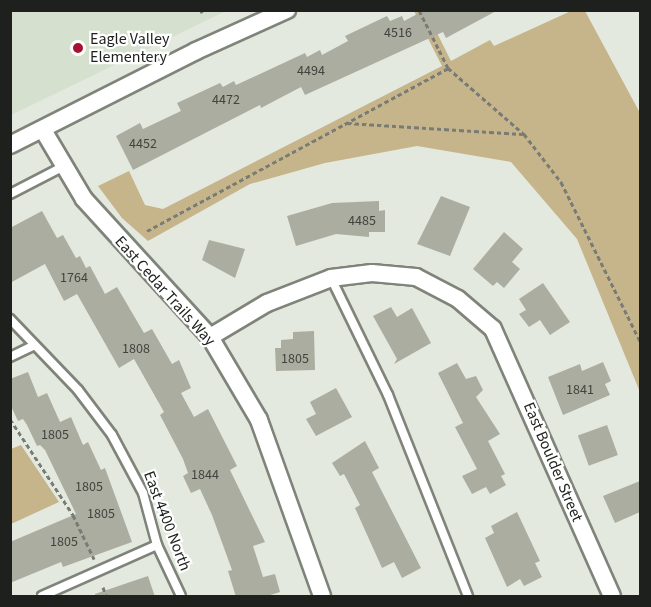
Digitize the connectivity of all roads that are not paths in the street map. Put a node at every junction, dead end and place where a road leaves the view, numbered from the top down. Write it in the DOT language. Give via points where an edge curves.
graph roads {
  1 [pos="287,10"];
  2 [pos="43,130"];
  3 [pos="10,145"];
  4 [pos="64,166"];
  5 [pos="10,194"];
  6 [pos="331,278"];
  7 [pos="10,319"];
  8 [pos="210,337"];
  9 [pos="33,346"];
  10 [pos="10,357"];
  11 [pos="157,545"];
  12 [pos="42,597"];
  13 [pos="181,597"];
  14 [pos="322,597"];
  15 [pos="468,597"];
  16 [pos="612,597"];
  1 -- 2 [label="street" via="196,51"];
  2 -- 3 [label="street"];
  2 -- 4 [label="street, East Cedar Trails Way"];
  4 -- 5 [label="lane"];
  4 -- 8 [label="street, East Cedar Trails Way" via="84,199 125,248"];
  6 -- 8 [label="street" via="267,303"];
  6 -- 15 [label="lane" via="388,395"];
  6 -- 16 [label="street, East Boulder Street" via="372,273 416,277 458,299 493,329"];
  7 -- 9 [label="lane, East 4400 North"];
  8 -- 14 [label="street, East Cedar Trails Way" via="259,420"];
  9 -- 10 [label="lane"];
  9 -- 11 [label="lane, East 4400 North" via="78,390 112,435 143,493"];
  11 -- 12 [label="lane"];
  11 -- 13 [label="lane, East 4400 North"];
}
